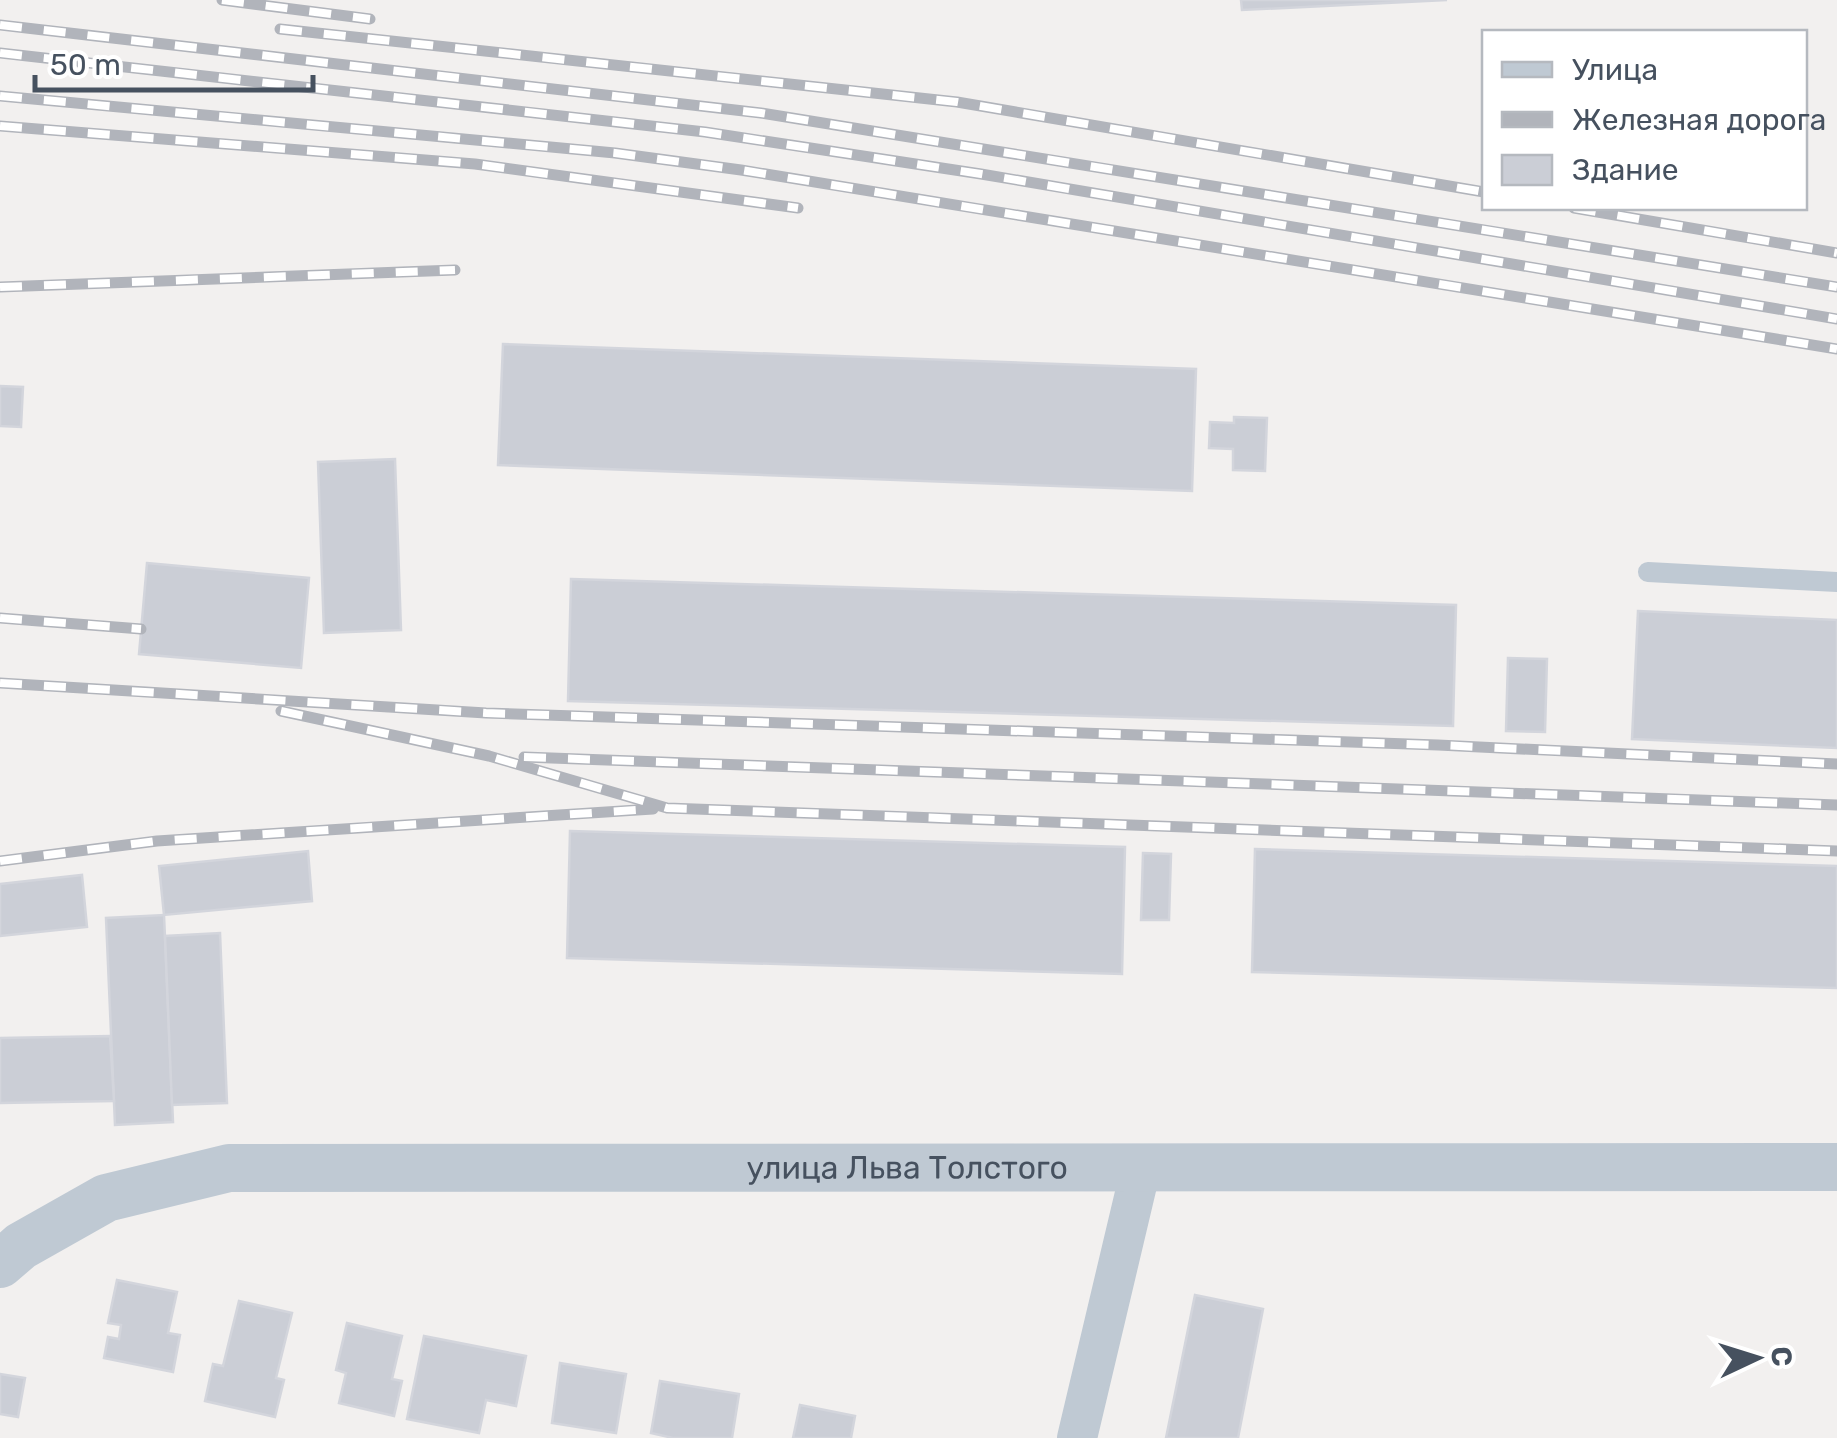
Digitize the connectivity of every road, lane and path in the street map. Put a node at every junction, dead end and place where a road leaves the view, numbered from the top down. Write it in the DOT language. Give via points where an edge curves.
graph roads {
  1 [pos="1648,572"];
  2 [pos="1837,582"];
  3 [pos="1837,1166"];
  4 [pos="1141,1168"];
  5 [pos="0,1264"];
  6 [pos="1077,1438"];
  1 -- 2 [label="lane"];
  3 -- 4 [label="street, улица Льва Толстого"];
  4 -- 5 [label="street, улица Льва Толстого" via="229,1168 106,1198"];
  4 -- 6 [label="street"];
}
